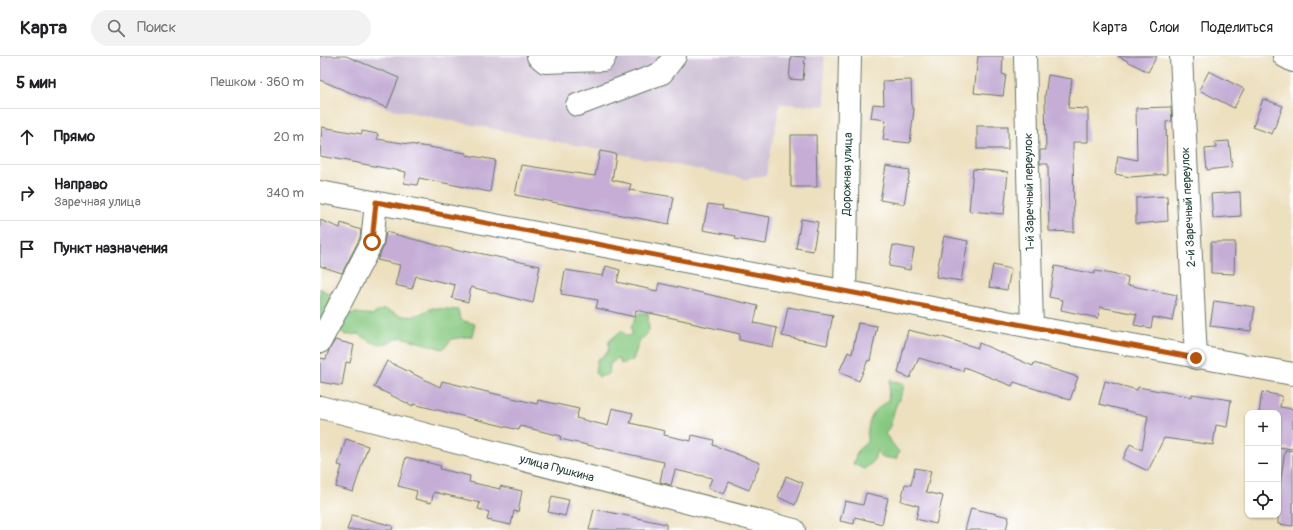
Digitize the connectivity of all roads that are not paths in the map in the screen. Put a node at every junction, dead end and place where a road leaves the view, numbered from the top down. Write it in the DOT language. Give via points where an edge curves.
graph roads {
  1 [pos="538,56"];
  2 [pos="605,56"];
  3 [pos="676,56"];
  4 [pos="850,56"];
  5 [pos="1025,56"];
  6 [pos="1181,56"];
  7 [pos="1284,56"];
  8 [pos="1293,61"];
  9 [pos="577,105"];
  10 [pos="320,192"];
  11 [pos="376,202"];
  12 [pos="845,292"];
  13 [pos="1032,328"];
  14 [pos="320,342"];
  15 [pos="1196,358"];
  16 [pos="1293,374"];
  17 [pos="320,406"];
  18 [pos="794,530"];
  1 -- 2 [label="street" via="545,62 603,60"];
  3 -- 9 [label="street" via="662,73"];
  4 -- 12 [label="street, Дорожная улица"];
  5 -- 13 [label="street, 1-й Заречный переулок"];
  6 -- 15 [label="street, 2-й Заречный переулок"];
  7 -- 8 [label="street"];
  10 -- 11 [label="street"];
  11 -- 12 [label="street"];
  11 -- 14 [label="street" via="372,242"];
  12 -- 13 [label="street"];
  13 -- 15 [label="street"];
  15 -- 16 [label="street"];
  17 -- 18 [label="street, улица Пушкина"];
}
